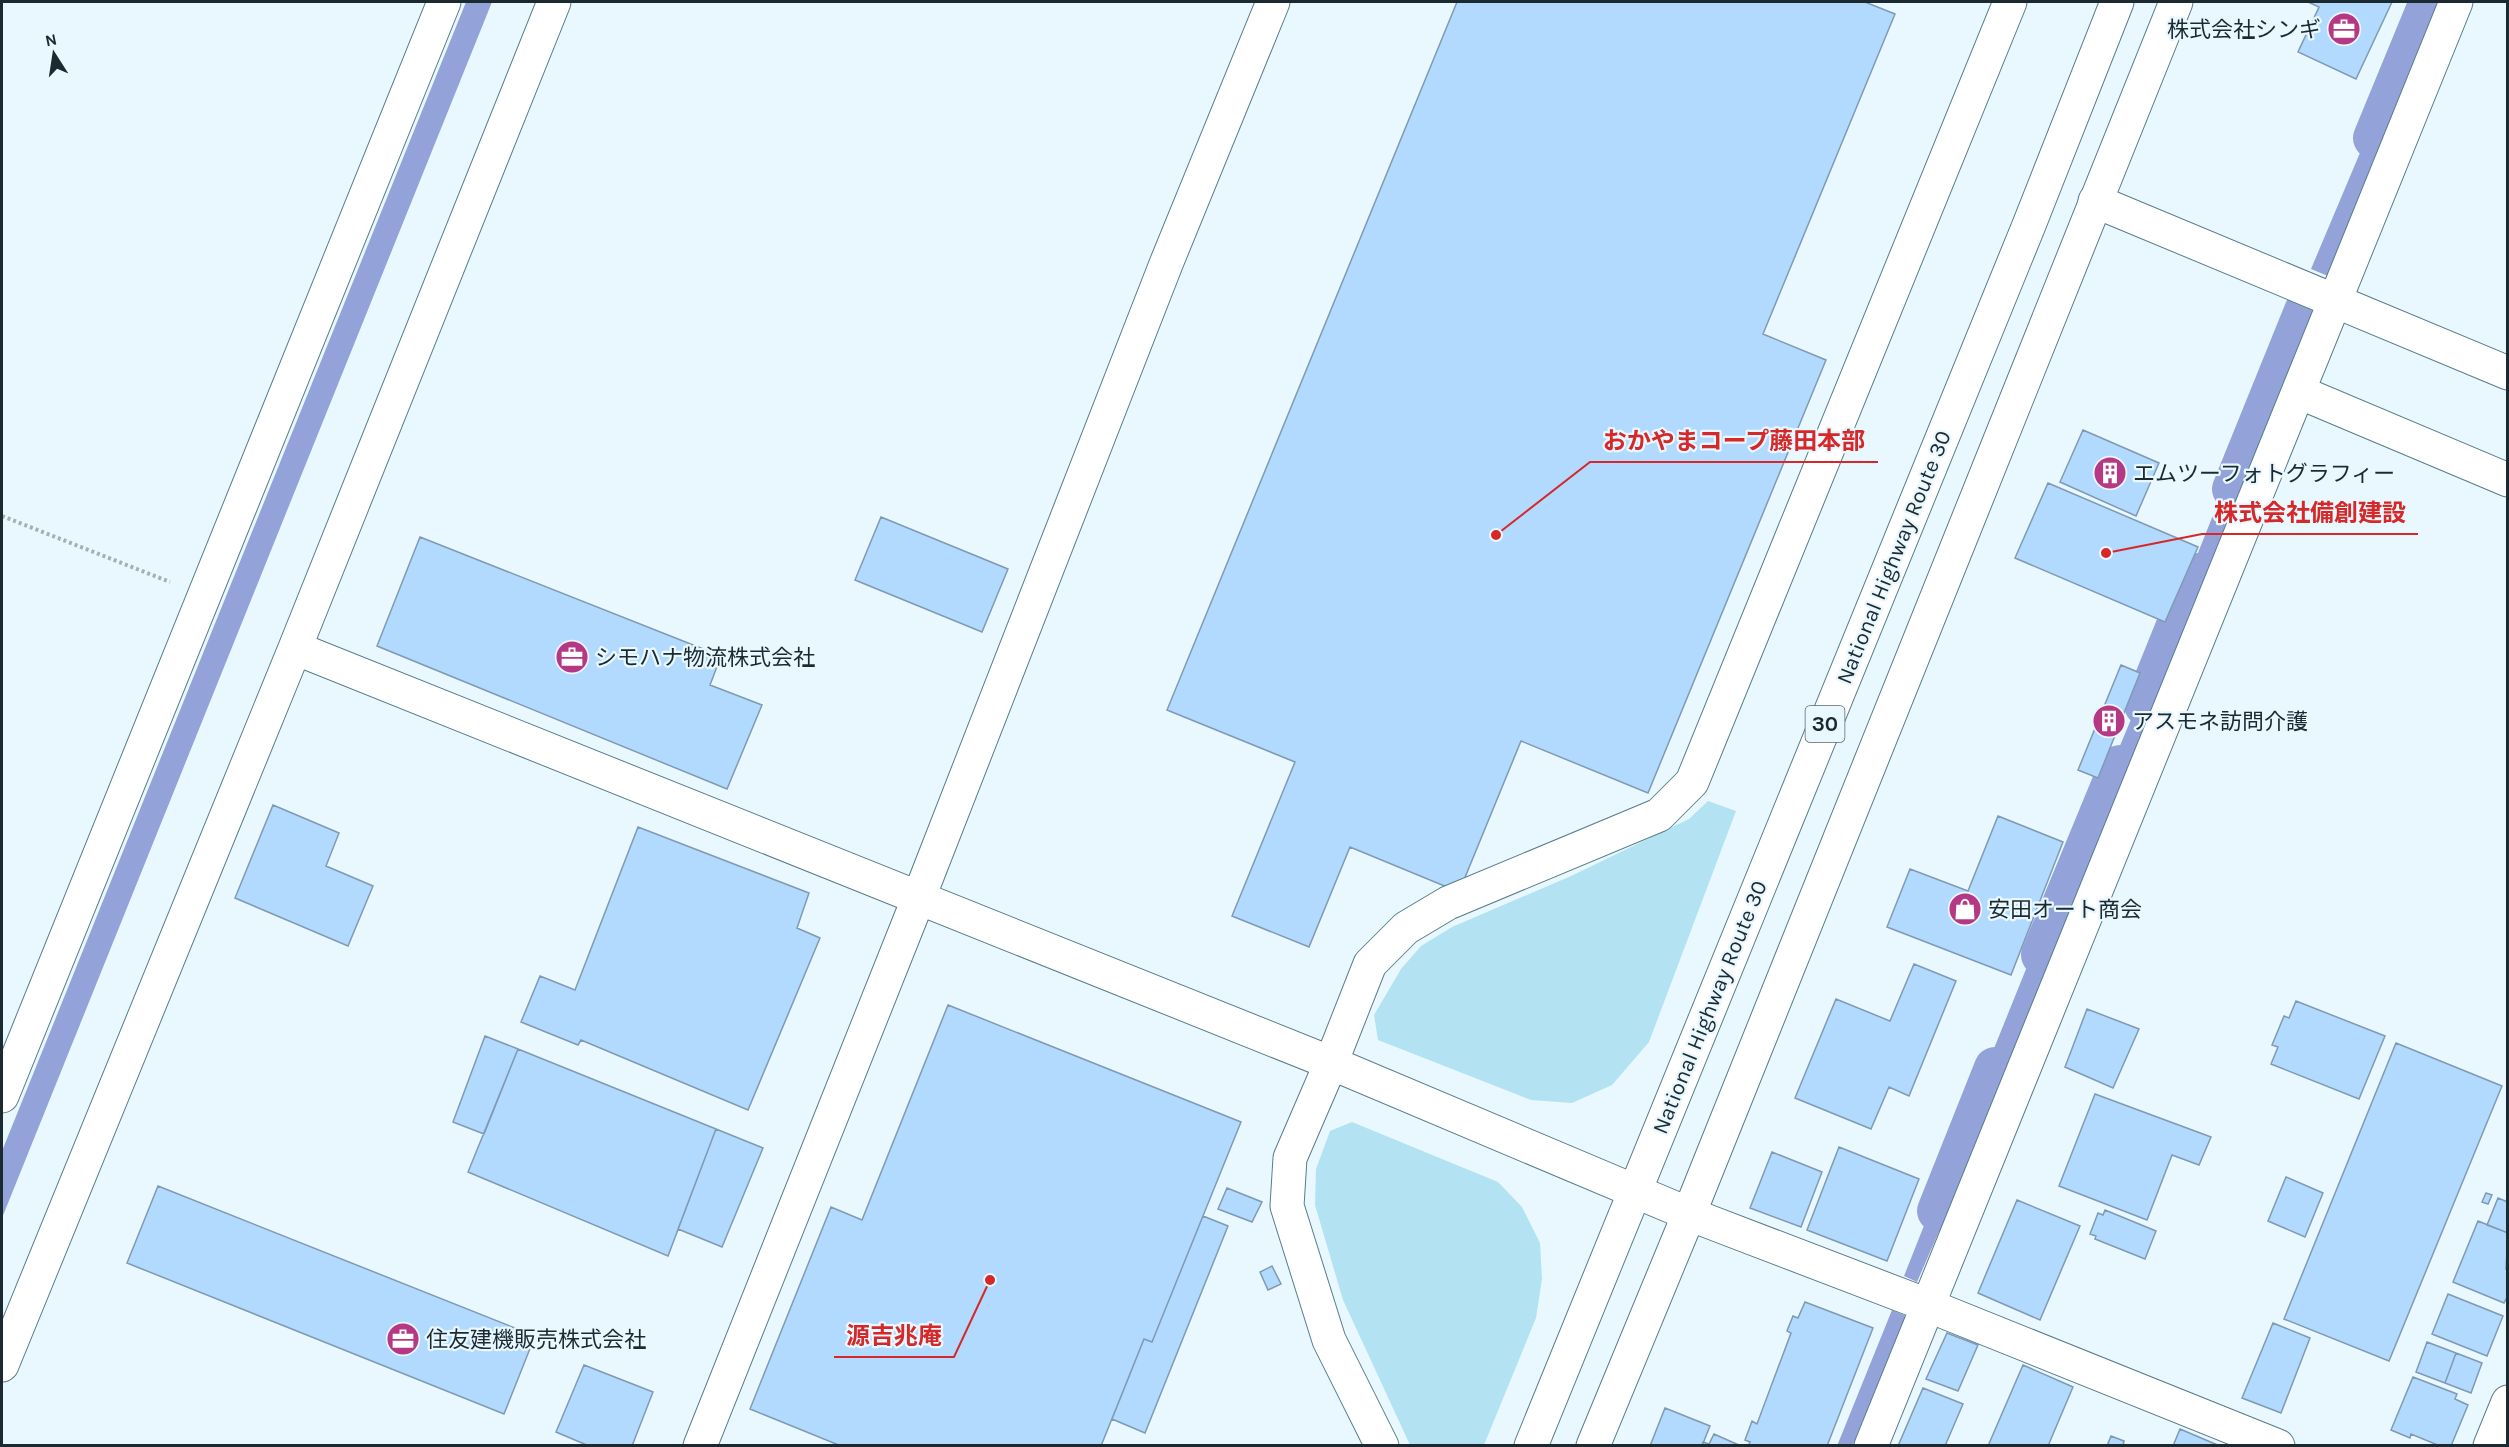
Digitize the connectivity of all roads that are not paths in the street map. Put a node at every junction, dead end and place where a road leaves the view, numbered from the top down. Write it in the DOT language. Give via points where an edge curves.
graph roads {
  1 [pos="444,2"];
  2 [pos="554,2"];
  3 [pos="1273,2"];
  4 [pos="2010,2"];
  5 [pos="2117,2"];
  6 [pos="2176,2"];
  7 [pos="2456,2"];
  8 [pos="2095,201"];
  9 [pos="2336,300"];
  10 [pos="2508,373"];
  11 [pos="2299,392"];
  12 [pos="2508,480"];
  13 [pos="295,648"];
  14 [pos="919,897"];
  15 [pos="1331,1063"];
  16 [pos="2,1095"];
  17 [pos="1635,1190"];
  18 [pos="1689,1214"];
  19 [pos="1927,1305"];
  20 [pos="2,1365"];
  21 [pos="2508,1402"];
  22 [pos="700,1446"];
  23 [pos="1382,1446"];
  24 [pos="1531,1446"];
  25 [pos="1593,1446"];
  26 [pos="1871,1446"];
  27 [pos="2278,1446"];
  28 [pos="2490,1446"];
  1 -- 16 [label="main road"];
  2 -- 13 [label="main road"];
  3 -- 14 [label="main road" via="1166,264"];
  4 -- 15 [label="main road" via="1692,782 1659,815 1448,903 1407,928 1370,964"];
  5 -- 17 [label="main road, National Highway Route 30 / 30"];
  6 -- 8 [label="main road, 30"];
  7 -- 9 [label="main road"];
  8 -- 9 [label="main road"];
  8 -- 18 [label="main road, 30"];
  9 -- 10 [label="main road"];
  9 -- 11 [label="main road"];
  11 -- 12 [label="main road"];
  11 -- 19 [label="main road"];
  13 -- 14 [label="main road"];
  13 -- 20 [label="main road"];
  14 -- 15 [label="main road"];
  14 -- 22 [label="main road"];
  15 -- 17 [label="main road"];
  15 -- 23 [label="main road" via="1290,1158 1287,1206 1329,1340"];
  17 -- 18 [label="main road"];
  17 -- 24 [label="main road, National Highway Route 30 / 30"];
  18 -- 19 [label="main road"];
  18 -- 25 [label="main road, 30"];
  19 -- 26 [label="main road"];
  19 -- 27 [label="main road"];
  21 -- 28 [label="main road"];
}
